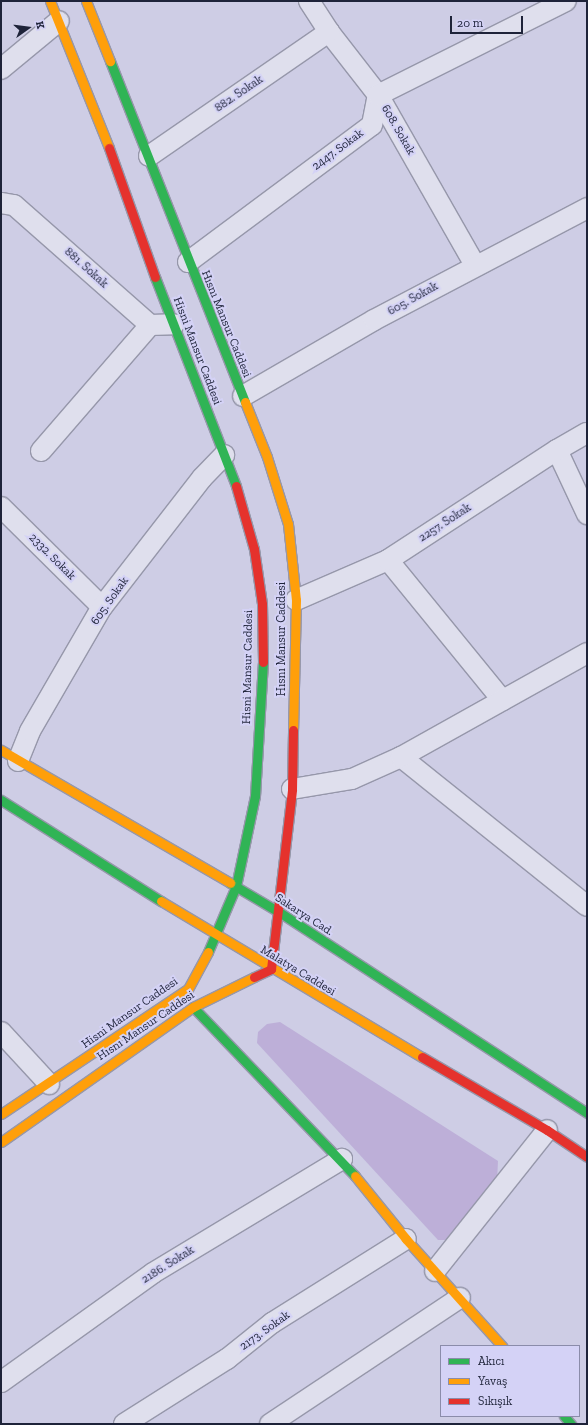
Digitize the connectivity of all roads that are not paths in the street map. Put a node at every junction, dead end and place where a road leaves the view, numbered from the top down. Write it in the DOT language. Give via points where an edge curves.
graph roads {
  1 [pos="50,1"];
  2 [pos="86,1"];
  3 [pos="310,1"];
  4 [pos="566,1"];
  5 [pos="59,21"];
  6 [pos="329,32"];
  7 [pos="1,70"];
  8 [pos="378,95"];
  9 [pos="149,156"];
  10 [pos="1,202"];
  11 [pos="587,208"];
  12 [pos="188,262"];
  13 [pos="475,265"];
  14 [pos="174,324"];
  15 [pos="150,325"];
  16 [pos="243,396"];
  17 [pos="587,433"];
  18 [pos="557,450"];
  19 [pos="41,451"];
  20 [pos="224,455"];
  21 [pos="1,507"];
  22 [pos="587,514"];
  23 [pos="388,560"];
  24 [pos="296,600"];
  25 [pos="102,608"];
  26 [pos="587,653"];
  27 [pos="502,700"];
  28 [pos="1,750"];
  29 [pos="401,757"];
  30 [pos="18,761"];
  31 [pos="292,789"];
  32 [pos="1,800"];
  33 [pos="236,886"];
  34 [pos="587,906"];
  35 [pos="279,912"];
  36 [pos="216,936"];
  37 [pos="271,969"];
  38 [pos="193,1007"];
  39 [pos="1,1032"];
  40 [pos="49,1084"];
  41 [pos="587,1113"];
  42 [pos="1,1114"];
  43 [pos="547,1130"];
  44 [pos="1,1142"];
  45 [pos="587,1157"];
  46 [pos="342,1159"];
  47 [pos="406,1239"];
  48 [pos="435,1271"];
  49 [pos="460,1298"];
  50 [pos="501,1345"];
  51 [pos="1,1382"];
  52 [pos="124,1424"];
  53 [pos="270,1424"];
  1 -- 5 [label="main road, Hisni Mansur Caddesi"];
  2 -- 9 [label="main road, Hısnı Mansur Caddesi"];
  3 -- 6 [label="street, 608. Sokak"];
  4 -- 8 [label="street"];
  5 -- 7 [label="street"];
  5 -- 14 [label="main road, Hisni Mansur Caddesi" via="101,124"];
  6 -- 8 [label="street, 608. Sokak"];
  6 -- 9 [label="street, 882. Sokak"];
  8 -- 12 [label="street, 2447. Sokak" via="372,125"];
  8 -- 13 [label="street, 608. Sokak"];
  9 -- 12 [label="main road, Hısnı Mansur Caddesi"];
  10 -- 15 [label="street, 881. Sokak" via="14,204"];
  11 -- 13 [label="street, 605. Sokak"];
  12 -- 16 [label="main road, Hısnı Mansur Caddesi"];
  13 -- 16 [label="street, 605. Sokak"];
  14 -- 15 [label="street"];
  14 -- 20 [label="main road, Hisni Mansur Caddesi"];
  15 -- 19 [label="street"];
  16 -- 24 [label="main road, Hısnı Mansur Caddesi" via="288,524"];
  17 -- 18 [label="street, 2257. Sokak"];
  18 -- 22 [label="street"];
  18 -- 23 [label="street, 2257. Sokak"];
  20 -- 25 [label="street, 605. Sokak" via="202,478"];
  20 -- 33 [label="main road, Hisni Mansur Caddesi" via="240,496 254,549 262,604 263,670 255,796"];
  21 -- 25 [label="street, 2332. Sokak"];
  23 -- 24 [label="street, 2257. Sokak"];
  23 -- 27 [label="street"];
  24 -- 31 [label="main road, Hısnı Mansur Caddesi"];
  25 -- 30 [label="street, 605. Sokak" via="30,731"];
  26 -- 27 [label="street"];
  27 -- 29 [label="street"];
  28 -- 30 [label="main road, Sakarya Cad."];
  29 -- 31 [label="street" via="352,779"];
  29 -- 34 [label="street"];
  30 -- 33 [label="main road, Sakarya Cad."];
  31 -- 35 [label="main road, Hısnı Mansur Caddesi"];
  32 -- 36 [label="main road, Malatya Caddesi"];
  33 -- 35 [label="main road, Sakarya Cad."];
  33 -- 36 [label="main road, Hisni Mansur Caddesi"];
  35 -- 37 [label="main road, Hısnı Mansur Caddesi"];
  35 -- 41 [label="main road, Sakarya Cad."];
  36 -- 37 [label="main road, Malatya Caddesi"];
  36 -- 40 [label="main road, Hisni Mansur Caddesi" via="188,989"];
  37 -- 38 [label="main road, Hısnı Mansur Caddesi"];
  37 -- 43 [label="main road, Malatya Caddesi"];
  38 -- 44 [label="main road, Hısnı Mansur Caddesi"];
  38 -- 46 [label="main road"];
  39 -- 40 [label="street"];
  40 -- 42 [label="main road, Hisni Mansur Caddesi"];
  43 -- 45 [label="main road, Malatya Caddesi"];
  43 -- 48 [label="street"];
  46 -- 47 [label="main road"];
  46 -- 51 [label="street, 2186. Sokak" via="153,1273"];
  47 -- 48 [label="main road"];
  47 -- 52 [label="street, 2173. Sokak" via="272,1323 227,1359"];
  48 -- 49 [label="main road"];
  49 -- 50 [label="main road"];
  49 -- 53 [label="street"];
}
